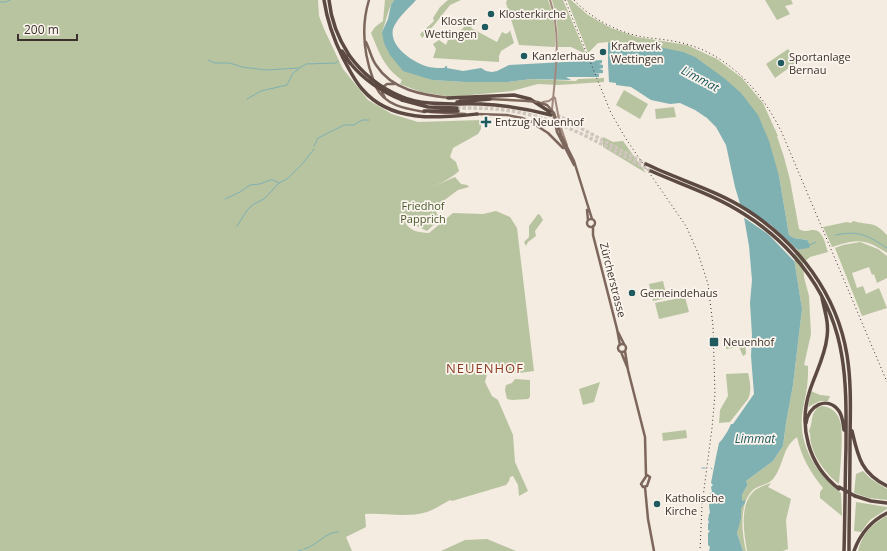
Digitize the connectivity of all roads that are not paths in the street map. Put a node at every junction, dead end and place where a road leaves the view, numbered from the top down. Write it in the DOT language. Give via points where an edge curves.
graph roads {
  1 [pos="324,0"];
  2 [pos="328,0"];
  3 [pos="369,0"];
  4 [pos="550,0"];
  5 [pos="366,42"];
  6 [pos="338,45"];
  7 [pos="397,84"];
  8 [pos="554,96"];
  9 [pos="448,98"];
  10 [pos="490,99"];
  11 [pos="386,100"];
  12 [pos="543,102"];
  13 [pos="428,104"];
  14 [pos="556,110"];
  15 [pos="424,112"];
  16 [pos="552,113"];
  17 [pos="476,114"];
  18 [pos="553,120"];
  19 [pos="529,121"];
  20 [pos="567,150"];
  21 [pos="646,164"];
  22 [pos="651,171"];
  23 [pos="587,205"];
  24 [pos="592,219"];
  25 [pos="588,220"];
  26 [pos="593,226"];
  27 [pos="589,227"];
  28 [pos="593,235"];
  29 [pos="820,292"];
  30 [pos="617,329"];
  31 [pos="624,344"];
  32 [pos="620,345"];
  33 [pos="620,351"];
  34 [pos="625,351"];
  35 [pos="628,370"];
  36 [pos="850,426"];
  37 [pos="846,438"];
  38 [pos="646,475"];
  39 [pos="887,486"];
  40 [pos="645,487"];
  41 [pos="839,488"];
  42 [pos="887,504"];
  43 [pos="887,513"];
  44 [pos="654,551"];
  45 [pos="844,551"];
  46 [pos="849,551"];
  47 [pos="854,551"];
  1 -- 6 [label="highway" via="329,23"];
  2 -- 13 [label="highway, bridge" via="340,41 359,67 370,78 400,96"];
  3 -- 5 [label="main road" via="365,18"];
  4 -- 8 [label="main road" via="556,30"];
  5 -- 7 [label="main road" via="377,67"];
  5 -- 11 [label="main road" via="366,55 374,82"];
  6 -- 15 [label="highway, bridge" via="360,74 386,93 428,107 457,110"];
  6 -- 17 [label="highway" via="357,83 368,96 388,109 410,116"];
  7 -- 9 [label="main road" via="420,94"];
  7 -- 11 [label="main road" via="384,86 382,92"];
  8 -- 12 [label="main road"];
  8 -- 14 [label="main road"];
  8 -- 16 [label="main road"];
  9 -- 10 [label="main road"];
  9 -- 16 [label="highway" via="514,95 530,100"];
  10 -- 12 [label="main road, bridge"];
  10 -- 13 [label="highway"];
  11 -- 15 [label="main road" via="401,107"];
  12 -- 16 [label="main road"];
  13 -- 16 [label="highway" via="503,105"];
  14 -- 16 [label="main road"];
  14 -- 20 [label="main road"];
  15 -- 17 [label="main road"];
  16 -- 18 [label="main road"];
  16 -- 18 [label="main road"];
  16 -- 20 [label="main road"];
  17 -- 19 [label="main road" via="504,114"];
  18 -- 19 [label="main road" via="544,126"];
  18 -- 20 [label="main road"];
  19 -- 20 [label="main road"];
  20 -- 23 [label="main road" via="575,166"];
  21 -- 36 [label="highway" via="734,202 768,225 809,267 831,304 845,345"];
  22 -- 29 [label="highway" via="735,208 769,232 797,259"];
  23 -- 24 [label="main road"];
  23 -- 25 [label="main road"];
  24 -- 25 [label="main road"];
  24 -- 26 [label="main road" via="595,222"];
  25 -- 27 [label="main road"];
  26 -- 27 [label="main road"];
  26 -- 28 [label="main road, Zürcherstrasse"];
  27 -- 28 [label="main road, Zürcherstrasse"];
  28 -- 30 [label="main road, Zürcherstrasse"];
  29 -- 37 [label="highway" via="833,320 841,351"];
  29 -- 41 [label="highway" via="827,317 828,335 807,399 805,428 815,461"];
  30 -- 31 [label="main road, Zürcherstrasse"];
  30 -- 32 [label="main road, Zürcherstrasse"];
  31 -- 32 [label="main road"];
  31 -- 34 [label="main road"];
  32 -- 33 [label="main road"];
  33 -- 34 [label="main road"];
  33 -- 35 [label="main road"];
  34 -- 35 [label="main road"];
  35 -- 38 [label="main road" via="645,437"];
  36 -- 39 [label="highway" via="861,462 873,477"];
  36 -- 46 [label="highway"];
  37 -- 41 [label="highway" via="842,418 835,407 821,404 810,411 806,430 812,452 824,473"];
  37 -- 45 [label="highway"];
  38 -- 40 [label="main road" via="641,485"];
  38 -- 40 [label="main road" via="651,478"];
  40 -- 44 [label="main road"];
  41 -- 42 [label="highway, bridge" via="855,497 873,503"];
  43 -- 47 [label="highway" via="873,522 861,535"];
}
